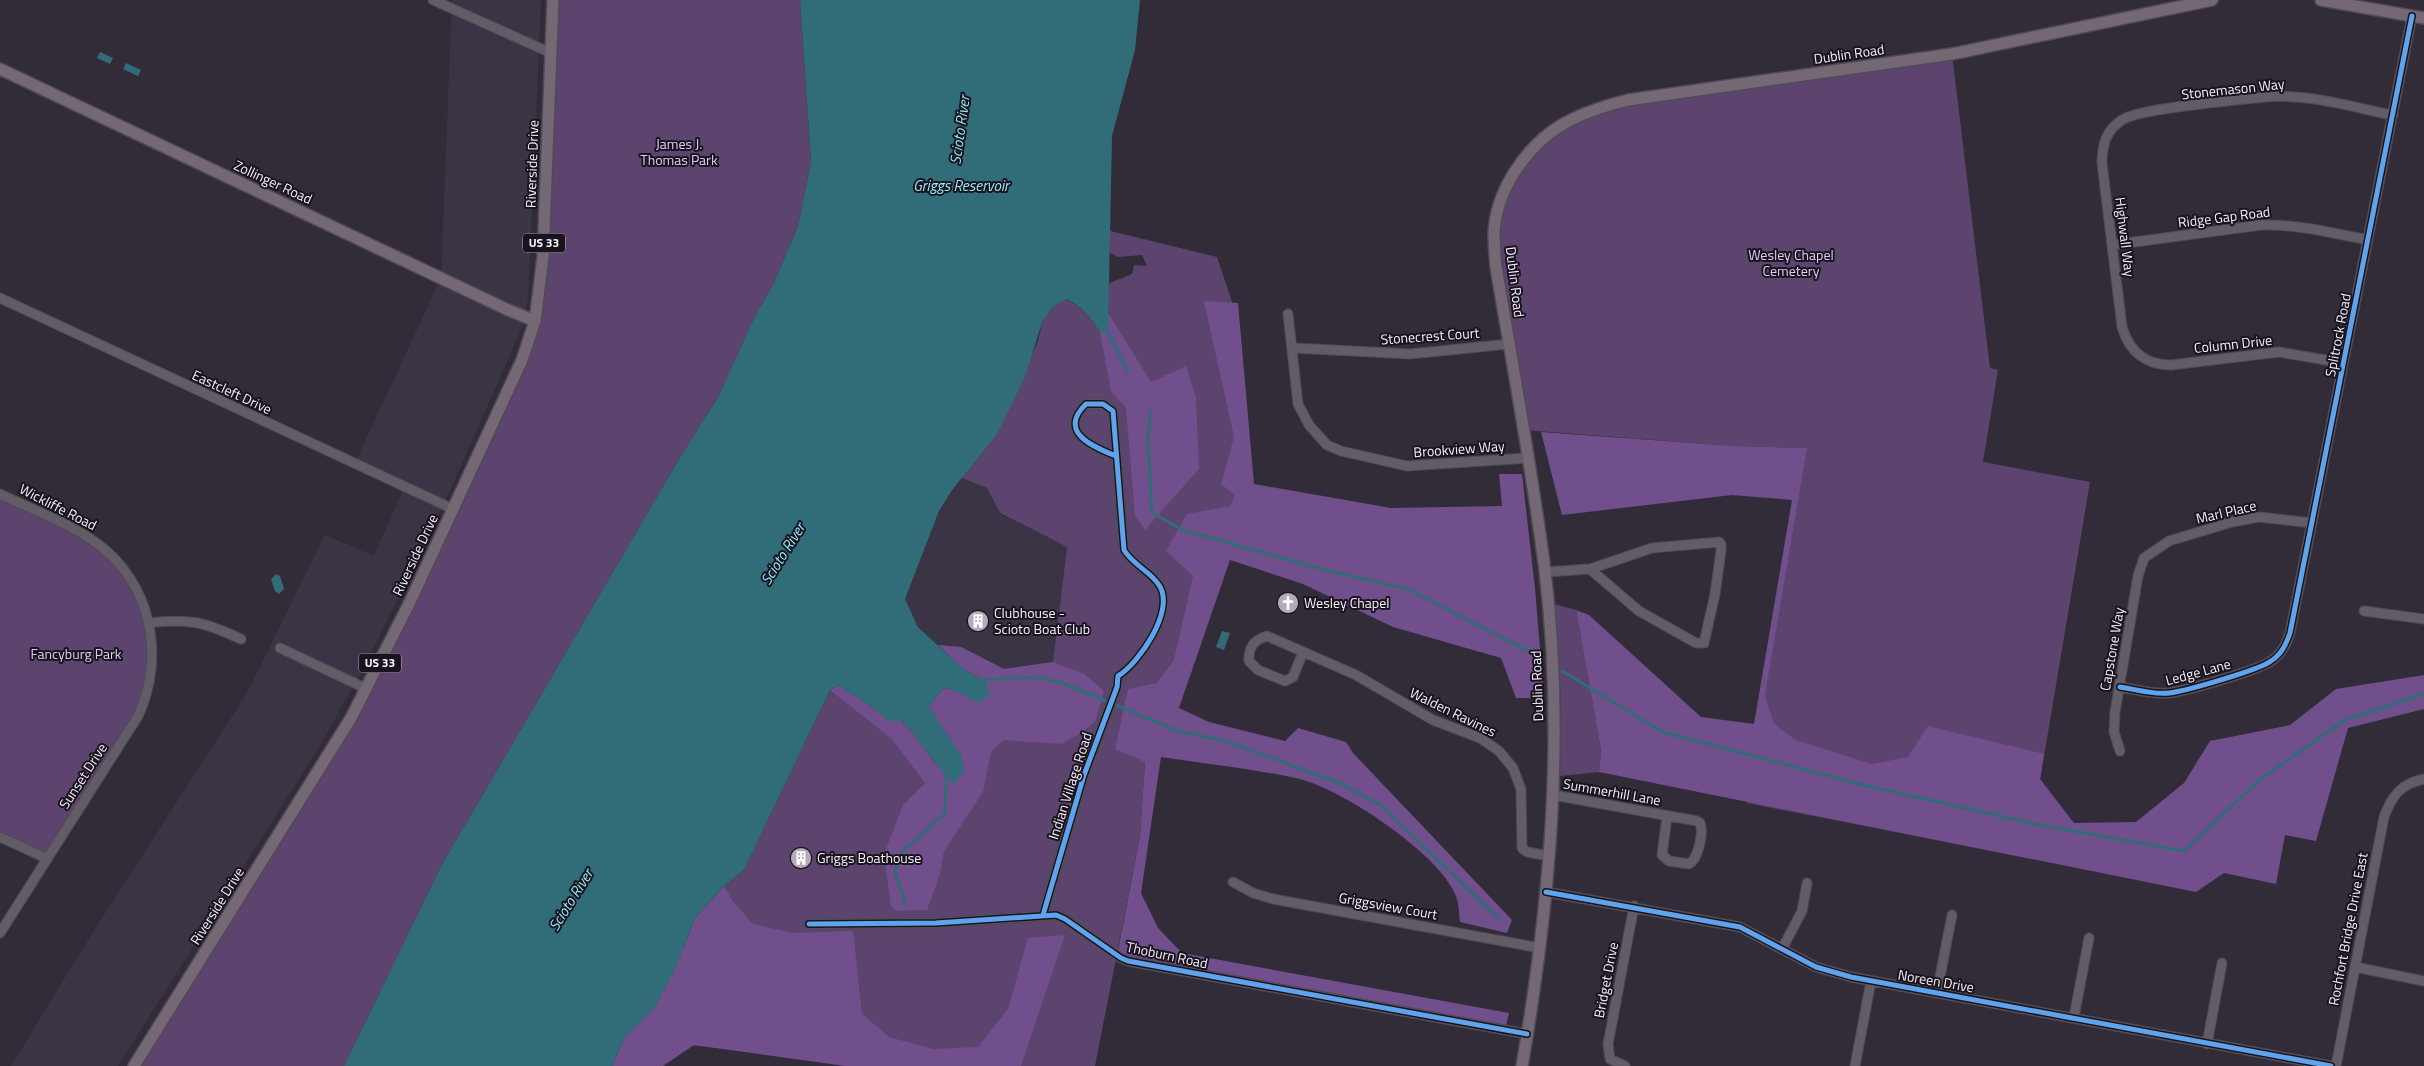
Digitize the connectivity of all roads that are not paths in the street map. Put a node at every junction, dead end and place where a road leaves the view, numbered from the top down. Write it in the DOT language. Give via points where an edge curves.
graph roads {
  1 [pos="433,0"];
  2 [pos="553,0"];
  3 [pos="2212,0"];
  4 [pos="2321,0"];
  5 [pos="2418,17"];
  6 [pos="551,53"];
  7 [pos="0,69"];
  8 [pos="2393,115"];
  9 [pos="2111,130"];
  10 [pos="2368,240"];
  11 [pos="2112,245"];
  12 [pos="0,298"];
  13 [pos="1288,314"];
  14 [pos="535,321"];
  15 [pos="1508,344"];
  16 [pos="2131,347"];
  17 [pos="1294,348"];
  18 [pos="2344,363"];
  19 [pos="1116,456"];
  20 [pos="1528,458"];
  21 [pos="0,494"];
  22 [pos="453,510"];
  23 [pos="2312,523"];
  24 [pos="2149,553"];
  25 [pos="1590,569"];
  26 [pos="1545,572"];
  27 [pos="2364,611"];
  28 [pos="2424,619"];
  29 [pos="149,623"];
  30 [pos="241,639"];
  31 [pos="280,648"];
  32 [pos="1303,652"];
  33 [pos="2278,656"];
  34 [pos="2120,686"];
  35 [pos="367,689"];
  36 [pos="2120,751"];
  37 [pos="2424,779"];
  38 [pos="1553,796"];
  39 [pos="1667,816"];
  40 [pos="0,837"];
  41 [pos="1549,856"];
  42 [pos="46,858"];
  43 [pos="1233,882"];
  44 [pos="1807,883"];
  45 [pos="1546,892"];
  46 [pos="1634,906"];
  47 [pos="1042,915"];
  48 [pos="1952,915"];
  49 [pos="809,924"];
  50 [pos="0,933"];
  51 [pos="2089,938"];
  52 [pos="1540,948"];
  53 [pos="1782,949"];
  54 [pos="2222,963"];
  55 [pos="2354,967"];
  56 [pos="2424,980"];
  57 [pos="1871,981"];
  58 [pos="1937,992"];
  59 [pos="2074,1017"];
  60 [pos="1527,1034"];
  61 [pos="2207,1044"];
  62 [pos="134,1066"];
  63 [pos="1522,1066"];
  64 [pos="1625,1066"];
  65 [pos="1855,1066"];
  66 [pos="2331,1066"];
  67 [pos="2336,1066"];
  1 -- 6 [label="street"];
  2 -- 6 [label="main road, Riverside Drive / US 33"];
  3 -- 15 [label="main road, Dublin Road" via="1952,54 1628,100 1568,121 1527,155 1511,180 1498,213 1494,233 1496,267"];
  4 -- 5 [label="main road"];
  5 -- 8 [label="street, Splitrock Road"];
  6 -- 14 [label="main road, Riverside Drive / US 33" via="543,257"];
  7 -- 14 [label="main road, Zollinger Road"];
  8 -- 9 [label="street, Stonemason Way" via="2285,95 2131,115"];
  8 -- 10 [label="street, Splitrock Road"];
  9 -- 11 [label="street, Highwall Way" via="2103,145 2102,163"];
  10 -- 11 [label="street, Ridge Gap Road" via="2283,224"];
  10 -- 18 [label="street, Splitrock Road"];
  11 -- 16 [label="street, Highwall Way" via="2122,327"];
  12 -- 22 [label="street, Eastcleft Drive"];
  13 -- 17 [label="street, Brookview Way"];
  14 -- 22 [label="main road, Riverside Drive / US 33" via="522,360"];
  15 -- 17 [label="street, Stonecrest Court" via="1410,354"];
  15 -- 20 [label="main road, Dublin Road"];
  16 -- 18 [label="street, Column Drive" via="2139,356 2161,365 2279,352"];
  17 -- 20 [label="street, Brookview Way" via="1298,404 1308,425 1327,445 1407,466"];
  18 -- 23 [label="street, Splitrock Road"];
  19 -- 19 [label="street, Indian Village Road" via="1113,411 1103,404 1086,404 1076,420 1080,438"];
  19 -- 47 [label="street, Indian Village Road" via="1124,550 1161,587 1164,598 1162,612 1151,638 1134,663 1118,676"];
  20 -- 26 [label="main road, Dublin Road"];
  21 -- 29 [label="street, Wickliffe Road" via="96,542 132,580"];
  22 -- 35 [label="main road, Riverside Drive / US 33"];
  23 -- 24 [label="street, Marl Place" via="2274,518 2244,519 2169,541"];
  23 -- 33 [label="street, Splitrock Road" via="2290,633"];
  24 -- 34 [label="street, Capstone Way" via="2138,576"];
  25 -- 25 [label="street" via="1652,548 1716,541 1721,544 1704,644 1696,643 1639,611"];
  25 -- 26 [label="street"];
  26 -- 38 [label="main road, Dublin Road" via="1554,719"];
  27 -- 28 [label="street"];
  29 -- 30 [label="street" via="197,621"];
  29 -- 42 [label="street, Sunset Drive" via="152,653 143,705"];
  31 -- 35 [label="street"];
  32 -- 32 [label="street, Walden Ravines" via="1267,636 1251,645 1249,661 1258,670 1285,680 1293,677"];
  32 -- 41 [label="street, Walden Ravines" via="1356,675 1433,720 1480,738 1499,751 1512,768 1520,789 1522,848"];
  33 -- 34 [label="street, Ledge Lane" via="2260,667 2176,692 2156,693"];
  34 -- 36 [label="street, Capstone Way" via="2114,732"];
  35 -- 62 [label="main road, Riverside Drive / US 33" via="333,750"];
  37 -- 55 [label="street, Rochfort Bridge Drive East" via="2403,788 2391,798 2384,817"];
  38 -- 39 [label="street, Summerhill Lane"];
  38 -- 41 [label="main road, Dublin Road"];
  39 -- 39 [label="street, Summerhill Lane" via="1662,855 1669,861 1689,864 1696,858 1700,823"];
  40 -- 42 [label="street"];
  41 -- 45 [label="main road, Dublin Road"];
  42 -- 50 [label="street, Sunset Drive"];
  43 -- 52 [label="street, Griggsview Court" via="1273,899"];
  44 -- 53 [label="street" via="1802,911"];
  45 -- 46 [label="street, Noreen Drive"];
  45 -- 52 [label="main road, Dublin Road"];
  46 -- 53 [label="street, Noreen Drive" via="1740,928"];
  46 -- 64 [label="street, Bridget Drive" via="1608,1044 1610,1059"];
  47 -- 49 [label="street, Thoburn Road" via="936,923"];
  47 -- 60 [label="street, Thoburn Road" via="1065,919 1128,961"];
  48 -- 58 [label="street"];
  51 -- 59 [label="street"];
  52 -- 60 [label="main road, Dublin Road"];
  53 -- 57 [label="street, Noreen Drive" via="1816,967"];
  54 -- 61 [label="street"];
  55 -- 56 [label="street"];
  55 -- 67 [label="street, Rochfort Bridge Drive East"];
  57 -- 58 [label="street, Noreen Drive"];
  57 -- 65 [label="street"];
  58 -- 59 [label="street, Noreen Drive"];
  59 -- 61 [label="street, Noreen Drive"];
  60 -- 63 [label="main road, Dublin Road"];
  61 -- 66 [label="street, Noreen Drive"];
}
